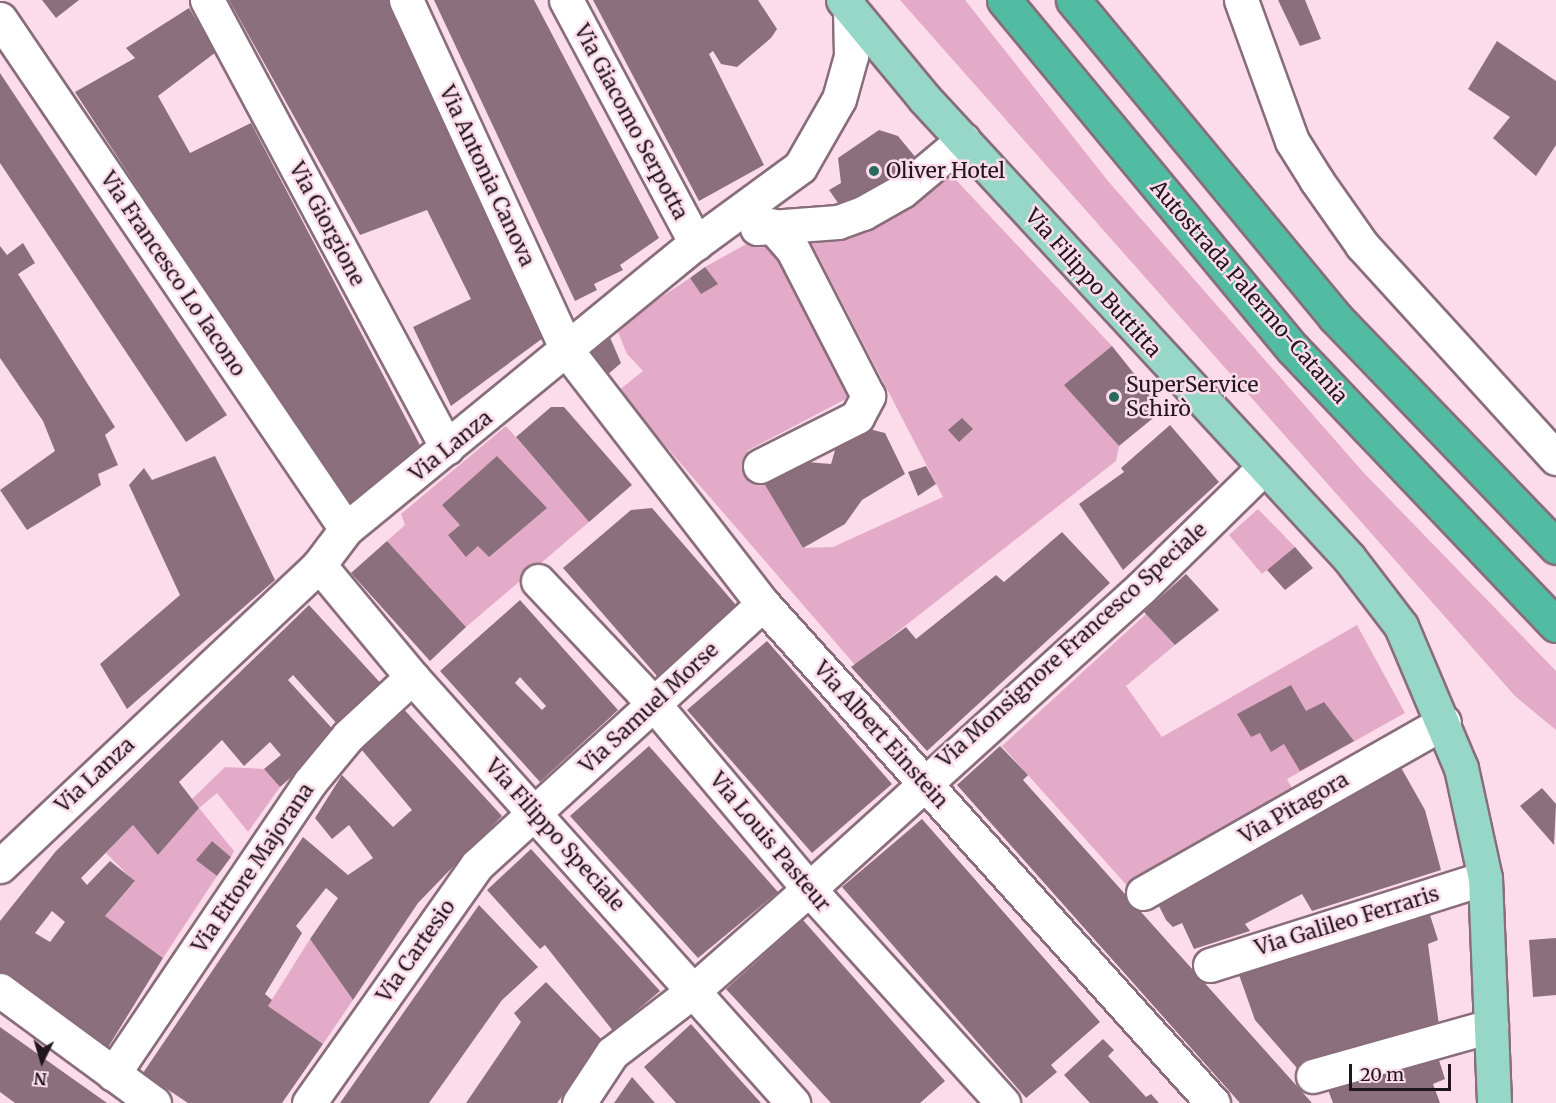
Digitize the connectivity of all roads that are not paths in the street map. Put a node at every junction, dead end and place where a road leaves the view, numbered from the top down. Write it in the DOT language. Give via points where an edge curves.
graph roads {
  1 [pos="207,0"];
  2 [pos="406,0"];
  3 [pos="566,0"];
  4 [pos="1004,0"];
  5 [pos="1073,0"];
  6 [pos="1241,0"];
  7 [pos="847,4"];
  8 [pos="0,19"];
  9 [pos="963,140"];
  10 [pos="771,225"];
  11 [pos="702,240"];
  12 [pos="568,352"];
  13 [pos="447,448"];
  14 [pos="1556,458"];
  15 [pos="759,466"];
  16 [pos="1262,469"];
  17 [pos="346,529"];
  18 [pos="1556,547"];
  19 [pos="319,565"];
  20 [pos="538,581"];
  21 [pos="763,604"];
  22 [pos="1556,625"];
  23 [pos="412,678"];
  24 [pos="653,703"];
  25 [pos="1444,722"];
  26 [pos="922,781"];
  27 [pos="537,812"];
  28 [pos="2,856"];
  29 [pos="1485,878"];
  30 [pos="809,889"];
  31 [pos="1143,894"];
  32 [pos="1210,964"];
  33 [pos="0,990"];
  34 [pos="694,990"];
  35 [pos="1491,1026"];
  36 [pos="113,1074"];
  37 [pos="1313,1076"];
  38 [pos="154,1103"];
  39 [pos="309,1103"];
  40 [pos="579,1103"];
  41 [pos="793,1103"];
  42 [pos="1003,1103"];
  43 [pos="1213,1103"];
  44 [pos="1494,1103"];
  1 -- 13 [label="street, Via Giorgione"];
  2 -- 12 [label="street, Via Antonia Canova"];
  3 -- 11 [label="street, Via Giacomo Serpotta"];
  4 -- 22 [label="highway, Autostrada Palermo-Catania" via="1293,349"];
  5 -- 18 [label="highway" via="1335,317"];
  6 -- 14 [label="street" via="1292,141 1317,181 1362,244"];
  7 -- 9 [label="main road, Via Filippo Buttitta"];
  7 -- 11 [label="street, Via Lanza" via="851,56 839,99 800,167"];
  8 -- 17 [label="street, Via Francesco Lo Iacono"];
  9 -- 10 [label="street" via="902,190 863,213 838,222"];
  9 -- 16 [label="main road, Via Filippo Buttitta"];
  10 -- 11 [label="street"];
  10 -- 15 [label="street" via="793,250 868,396 857,417"];
  11 -- 12 [label="street, Via Lanza"];
  12 -- 13 [label="street, Via Lanza"];
  12 -- 21 [label="street, Via Albert Einstein"];
  13 -- 17 [label="street, Via Lanza"];
  16 -- 25 [label="main road, Via Filippo Buttitta" via="1349,558 1401,626"];
  16 -- 26 [label="street, Via Monsignore Francesco Speciale" via="1140,589"];
  17 -- 19 [label="street, Via Lanza"];
  19 -- 23 [label="street, Via Filippo Speciale"];
  19 -- 28 [label="street, Via Lanza"];
  20 -- 24 [label="street, Via Louis Pasteur"];
  21 -- 24 [label="street, Via Samuel Morse"];
  21 -- 26 [label="street, Via Albert Einstein"];
  23 -- 27 [label="street, Via Filippo Speciale"];
  23 -- 36 [label="street, Via Ettore Majorana" via="348,736 310,782"];
  24 -- 27 [label="street, Via Samuel Morse"];
  24 -- 30 [label="street, Via Louis Pasteur"];
  25 -- 29 [label="main road, Via Filippo Buttitta"];
  25 -- 31 [label="street, Via Pitagora"];
  26 -- 30 [label="street, Via Monsignore Francesco Speciale"];
  26 -- 43 [label="street, Via Albert Einstein"];
  27 -- 34 [label="street, Via Filippo Speciale"];
  27 -- 39 [label="street, Via Cartesio" via="477,865"];
  29 -- 32 [label="street, Via Galileo Ferraris"];
  29 -- 35 [label="main road, Via Filippo Buttitta"];
  30 -- 34 [label="street, Via Monsignore Francesco Speciale"];
  30 -- 42 [label="street, Via Louis Pasteur"];
  33 -- 36 [label="street"];
  34 -- 40 [label="street, Via Monsignore Francesco Speciale" via="612,1053"];
  34 -- 41 [label="street, Via Filippo Speciale"];
  35 -- 37 [label="street"];
  35 -- 44 [label="main road, Via Filippo Buttitta"];
  36 -- 38 [label="street"];
}
